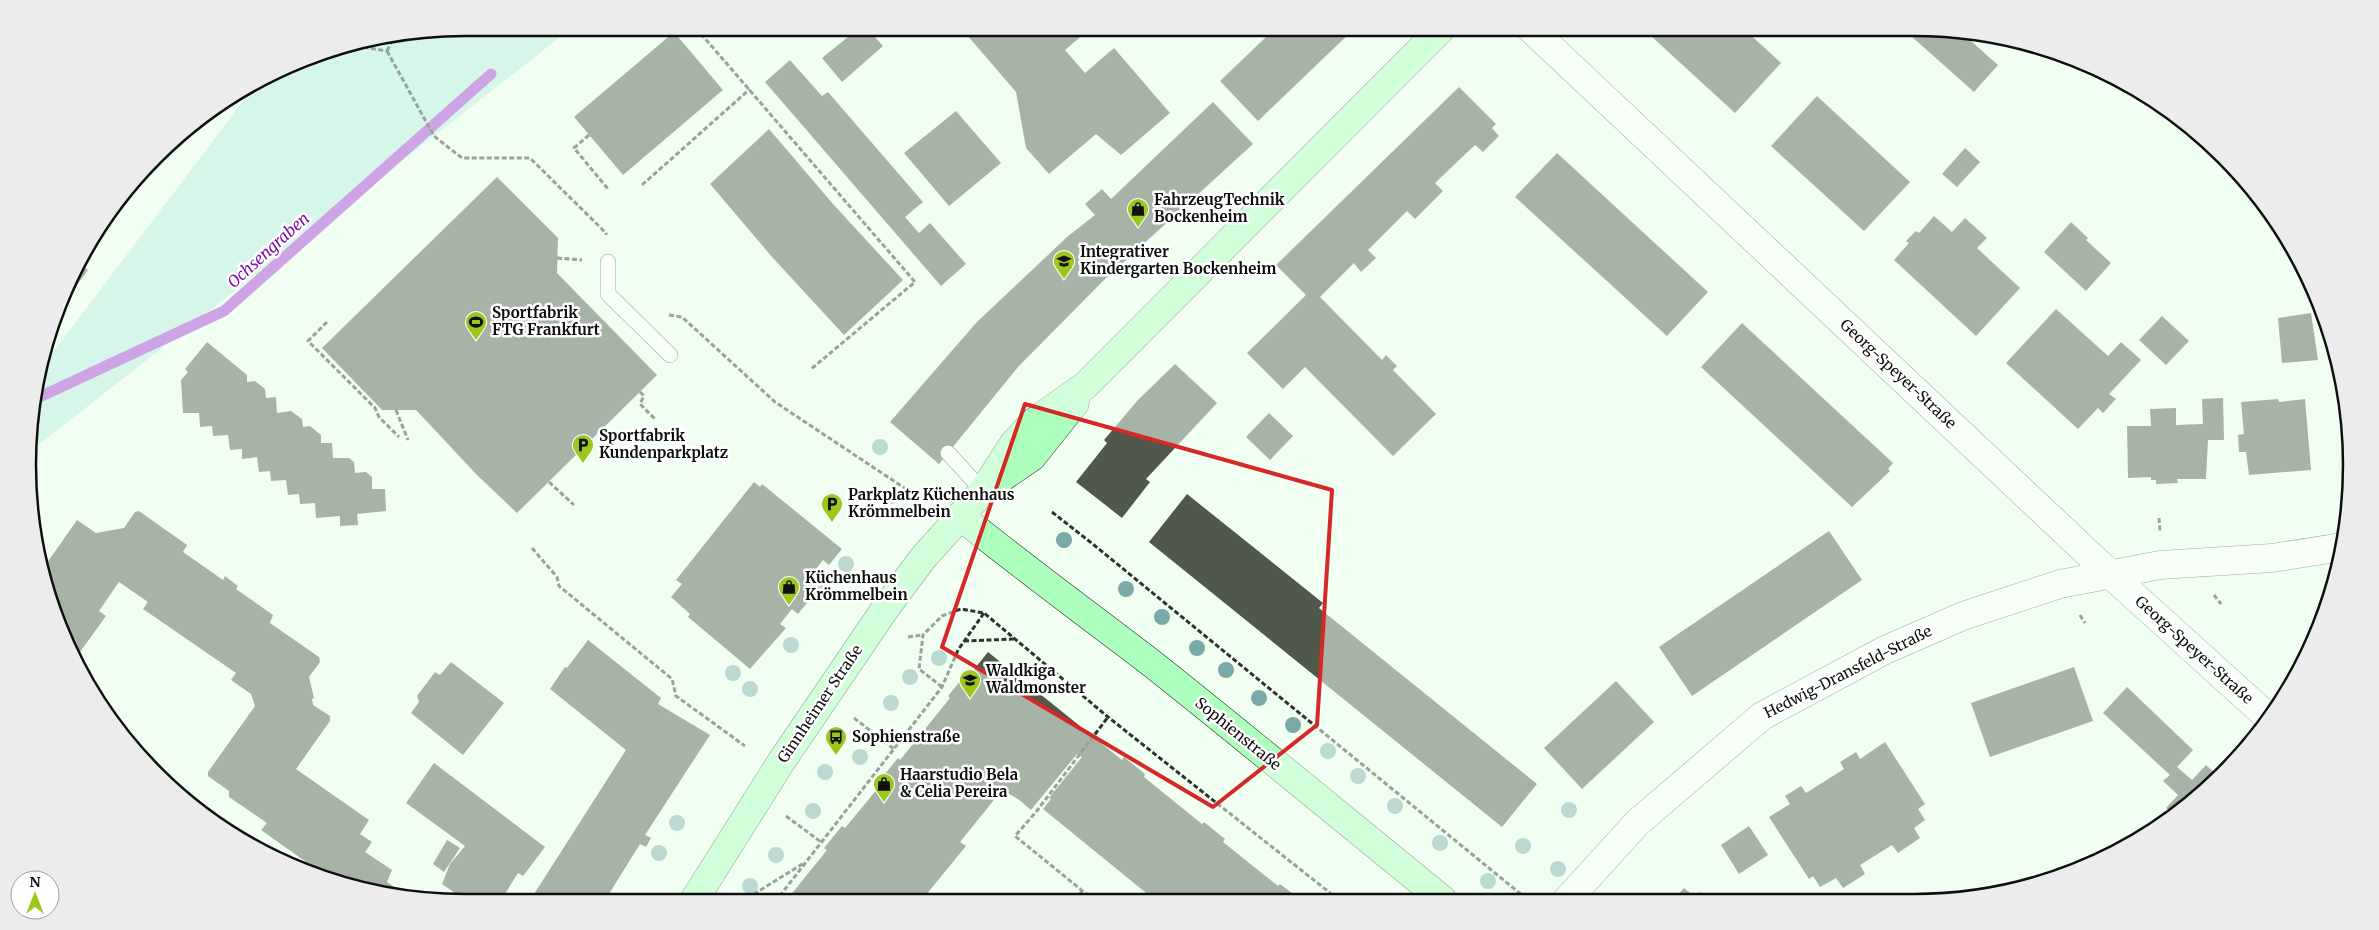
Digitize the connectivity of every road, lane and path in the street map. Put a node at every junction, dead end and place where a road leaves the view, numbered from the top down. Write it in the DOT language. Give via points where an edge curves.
graph roads {
  1 [pos="703,36"];
  2 [pos="1434,36"];
  3 [pos="1538,36"];
  4 [pos="391,43"];
  5 [pos="367,48"];
  6 [pos="387,51"];
  7 [pos="750,89"];
  8 [pos="589,134"];
  9 [pos="642,186"];
  10 [pos="608,189"];
  11 [pos="608,262"];
  12 [pos="665,314"];
  13 [pos="327,322"];
  14 [pos="670,355"];
  15 [pos="810,370"];
  16 [pos="640,392"];
  17 [pos="396,410"];
  18 [pos="656,420"];
  19 [pos="399,437"];
  20 [pos="408,440"];
  21 [pos="948,453"];
  22 [pos="549,482"];
  23 [pos="983,490"];
  24 [pos="928,504"];
  25 [pos="574,505"];
  26 [pos="1052,512"];
  27 [pos="960,516"];
  28 [pos="2335,547"];
  29 [pos="532,548"];
  30 [pos="2111,575"];
  31 [pos="984,613"];
  32 [pos="923,635"];
  33 [pos="910,636"];
  34 [pos="1015,639"];
  35 [pos="964,642"];
  36 [pos="942,687"];
  37 [pos="2263,713"];
  38 [pos="1108,717"];
  39 [pos="854,718"];
  40 [pos="745,746"];
  41 [pos="894,749"];
  42 [pos="786,815"];
  43 [pos="821,842"];
  44 [pos="807,860"];
  45 [pos="1082,891"];
  46 [pos="698,894"];
  47 [pos="754,894"];
  48 [pos="781,894"];
  49 [pos="1080,894"];
  50 [pos="1086,894"];
  51 [pos="1331,894"];
  52 [pos="1436,894"];
  53 [pos="1521,894"];
  54 [pos="1572,894"];
  1 -- 7 [label="path"];
  2 -- 23 [label="main road, Ginnheimer Straße" via="1086,385 1034,422 1014,443"];
  3 -- 30 [label="street, Georg-Speyer-Straße"];
  4 -- 6 [label="path"];
  5 -- 6 [label="path"];
  6 -- 11 [label="path" via="434,136 462,158 530,158 606,233"];
  7 -- 9 [label="path"];
  7 -- 15 [label="path" via="915,282"];
  8 -- 10 [label="path" via="574,148"];
  11 -- 14 [label="lane" via="608,294"];
  12 -- 24 [label="path" via="682,317 775,402"];
  13 -- 19 [label="path" via="308,342 375,408 379,417"];
  16 -- 18 [label="path" via="644,396 640,404"];
  17 -- 20 [label="path"];
  21 -- 23 [label="lane"];
  22 -- 25 [label="path"];
  23 -- 27 [label="main road, Ginnheimer Straße"];
  26 -- 53 [label="path"];
  27 -- 46 [label="main road, Ginnheimer Straße" via="923,558 858,646"];
  27 -- 52 [label="main road, Sophienstraße" via="1156,667"];
  28 -- 30 [label="street, Hedwig-Dransfeld-Straße" via="2272,558 2160,565"];
  29 -- 40 [label="path" via="557,577 560,586 672,679 676,696"];
  30 -- 37 [label="street, Georg-Speyer-Straße"];
  30 -- 54 [label="street, Hedwig-Dransfeld-Straße" via="2039,589 1963,616 1885,650 1762,716 1637,823"];
  31 -- 32 [label="path" via="962,609 942,616"];
  31 -- 34 [label="path"];
  31 -- 35 [label="path"];
  32 -- 33 [label="path"];
  32 -- 36 [label="path" via="919,669"];
  34 -- 35 [label="path"];
  34 -- 38 [label="path"];
  35 -- 36 [label="path"];
  36 -- 41 [label="path"];
  38 -- 45 [label="path" via="1015,836"];
  38 -- 51 [label="path"];
  39 -- 41 [label="path"];
  41 -- 43 [label="path"];
  42 -- 43 [label="path"];
  43 -- 44 [label="path"];
  44 -- 47 [label="path"];
  44 -- 48 [label="path"];
  45 -- 49 [label="path"];
  45 -- 50 [label="path"];
}
